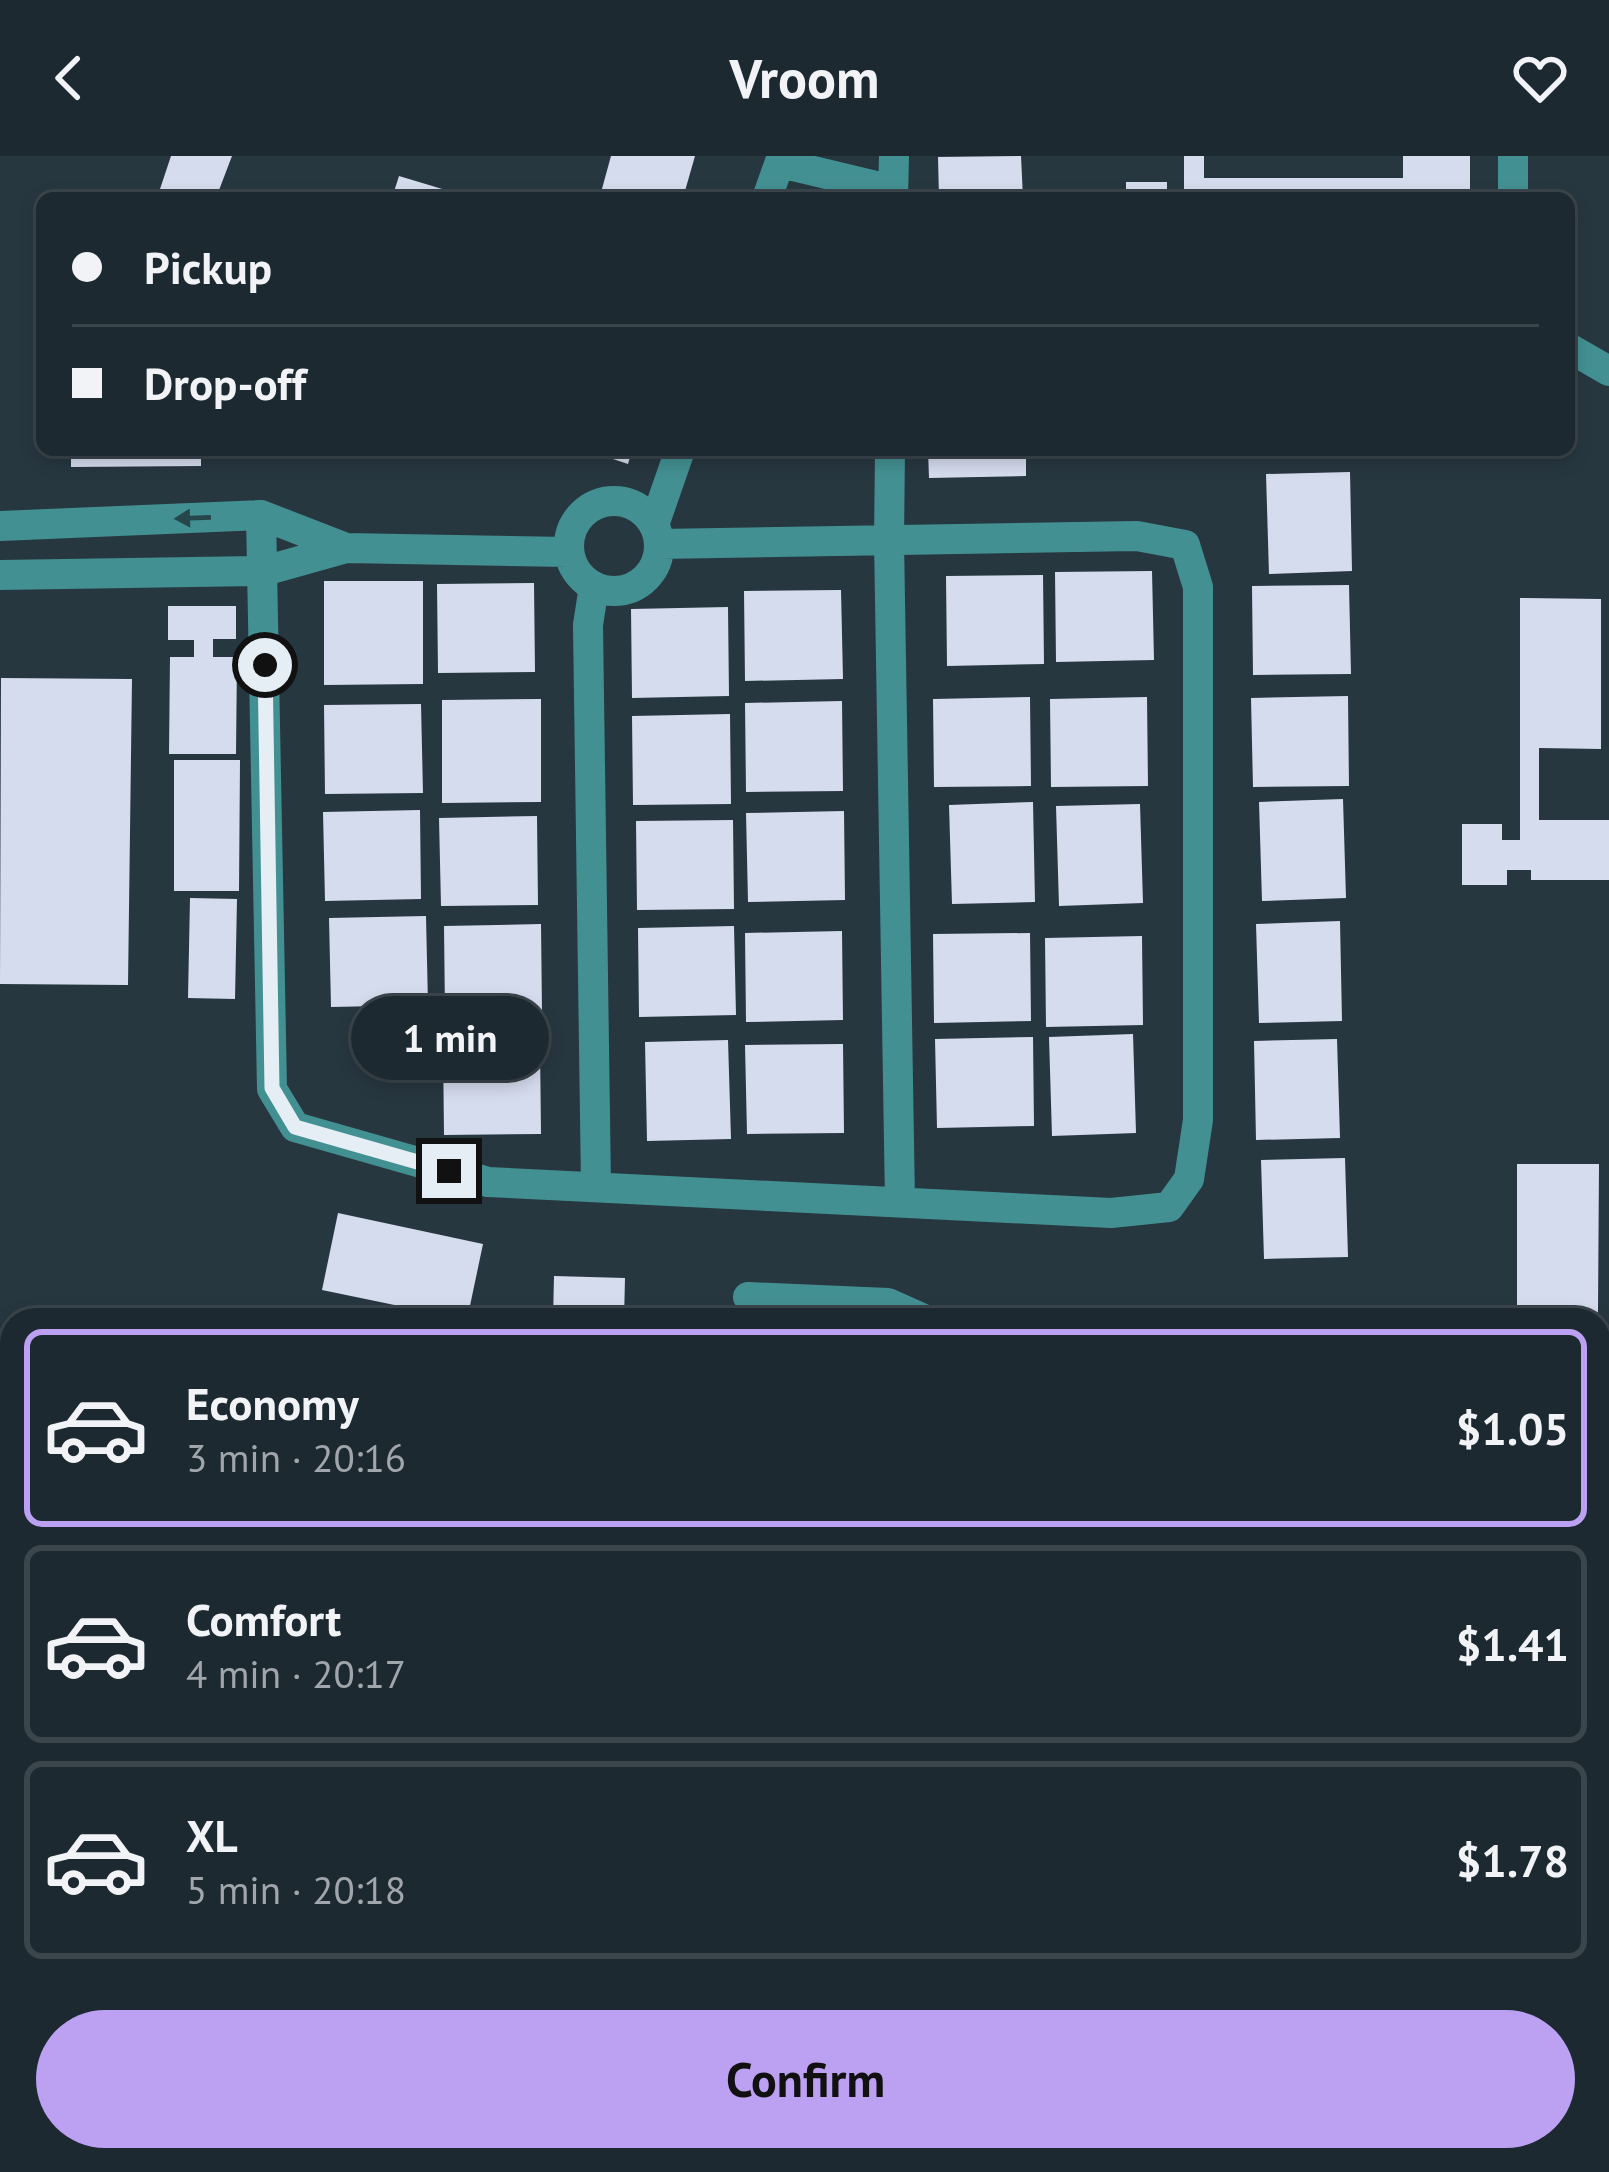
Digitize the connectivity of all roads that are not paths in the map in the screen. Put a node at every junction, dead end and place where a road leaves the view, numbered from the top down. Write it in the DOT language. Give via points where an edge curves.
graph roads {
  1 [pos="894,156"];
  2 [pos="1513,156"];
  3 [pos="781,159"];
  4 [pos="769,192"];
  5 [pos="887,192"];
  6 [pos="893,192"];
  7 [pos="1513,192"];
  8 [pos="1575,351"];
  9 [pos="1609,370"];
  10 [pos="678,456"];
  11 [pos="890,456"];
  12 [pos="261,515"];
  13 [pos="0,526"];
  14 [pos="657,535"];
  15 [pos="889,540"];
  16 [pos="346,548"];
  17 [pos="569,552"];
  18 [pos="264,571"];
  19 [pos="0,574"];
  20 [pos="594,586"];
  21 [pos="596,1187"];
  22 [pos="900,1202"];
  23 [pos="748,1297"];
  24 [pos="899,1308"];
  1 -- 6 [label="street"];
  2 -- 7 [label="street"];
  3 -- 4 [label="street"];
  3 -- 5 [label="street"];
  8 -- 9 [label="street"];
  10 -- 14 [label="street"];
  11 -- 15 [label="street"];
  12 -- 13 [label="street, one-way"];
  12 -- 16 [label="street"];
  12 -- 18 [label="street"];
  14 -- 15 [label="street"];
  14 -- 17 [label="street" via="631,504 600,503 576,521"];
  14 -- 20 [label="street" via="657,560 639,584"];
  15 -- 22 [label="street"];
  15 -- 22 [label="street" via="1137,536 1185,545 1198,587 1198,1120 1189,1179 1169,1207 1111,1213"];
  16 -- 17 [label="street"];
  16 -- 18 [label="street"];
  17 -- 20 [label="street"];
  18 -- 19 [label="street"];
  18 -- 21 [label="street" via="272,1088 295,1127 488,1182"];
  20 -- 21 [label="street" via="588,625"];
  21 -- 22 [label="street"];
  23 -- 24 [label="street"];
}
